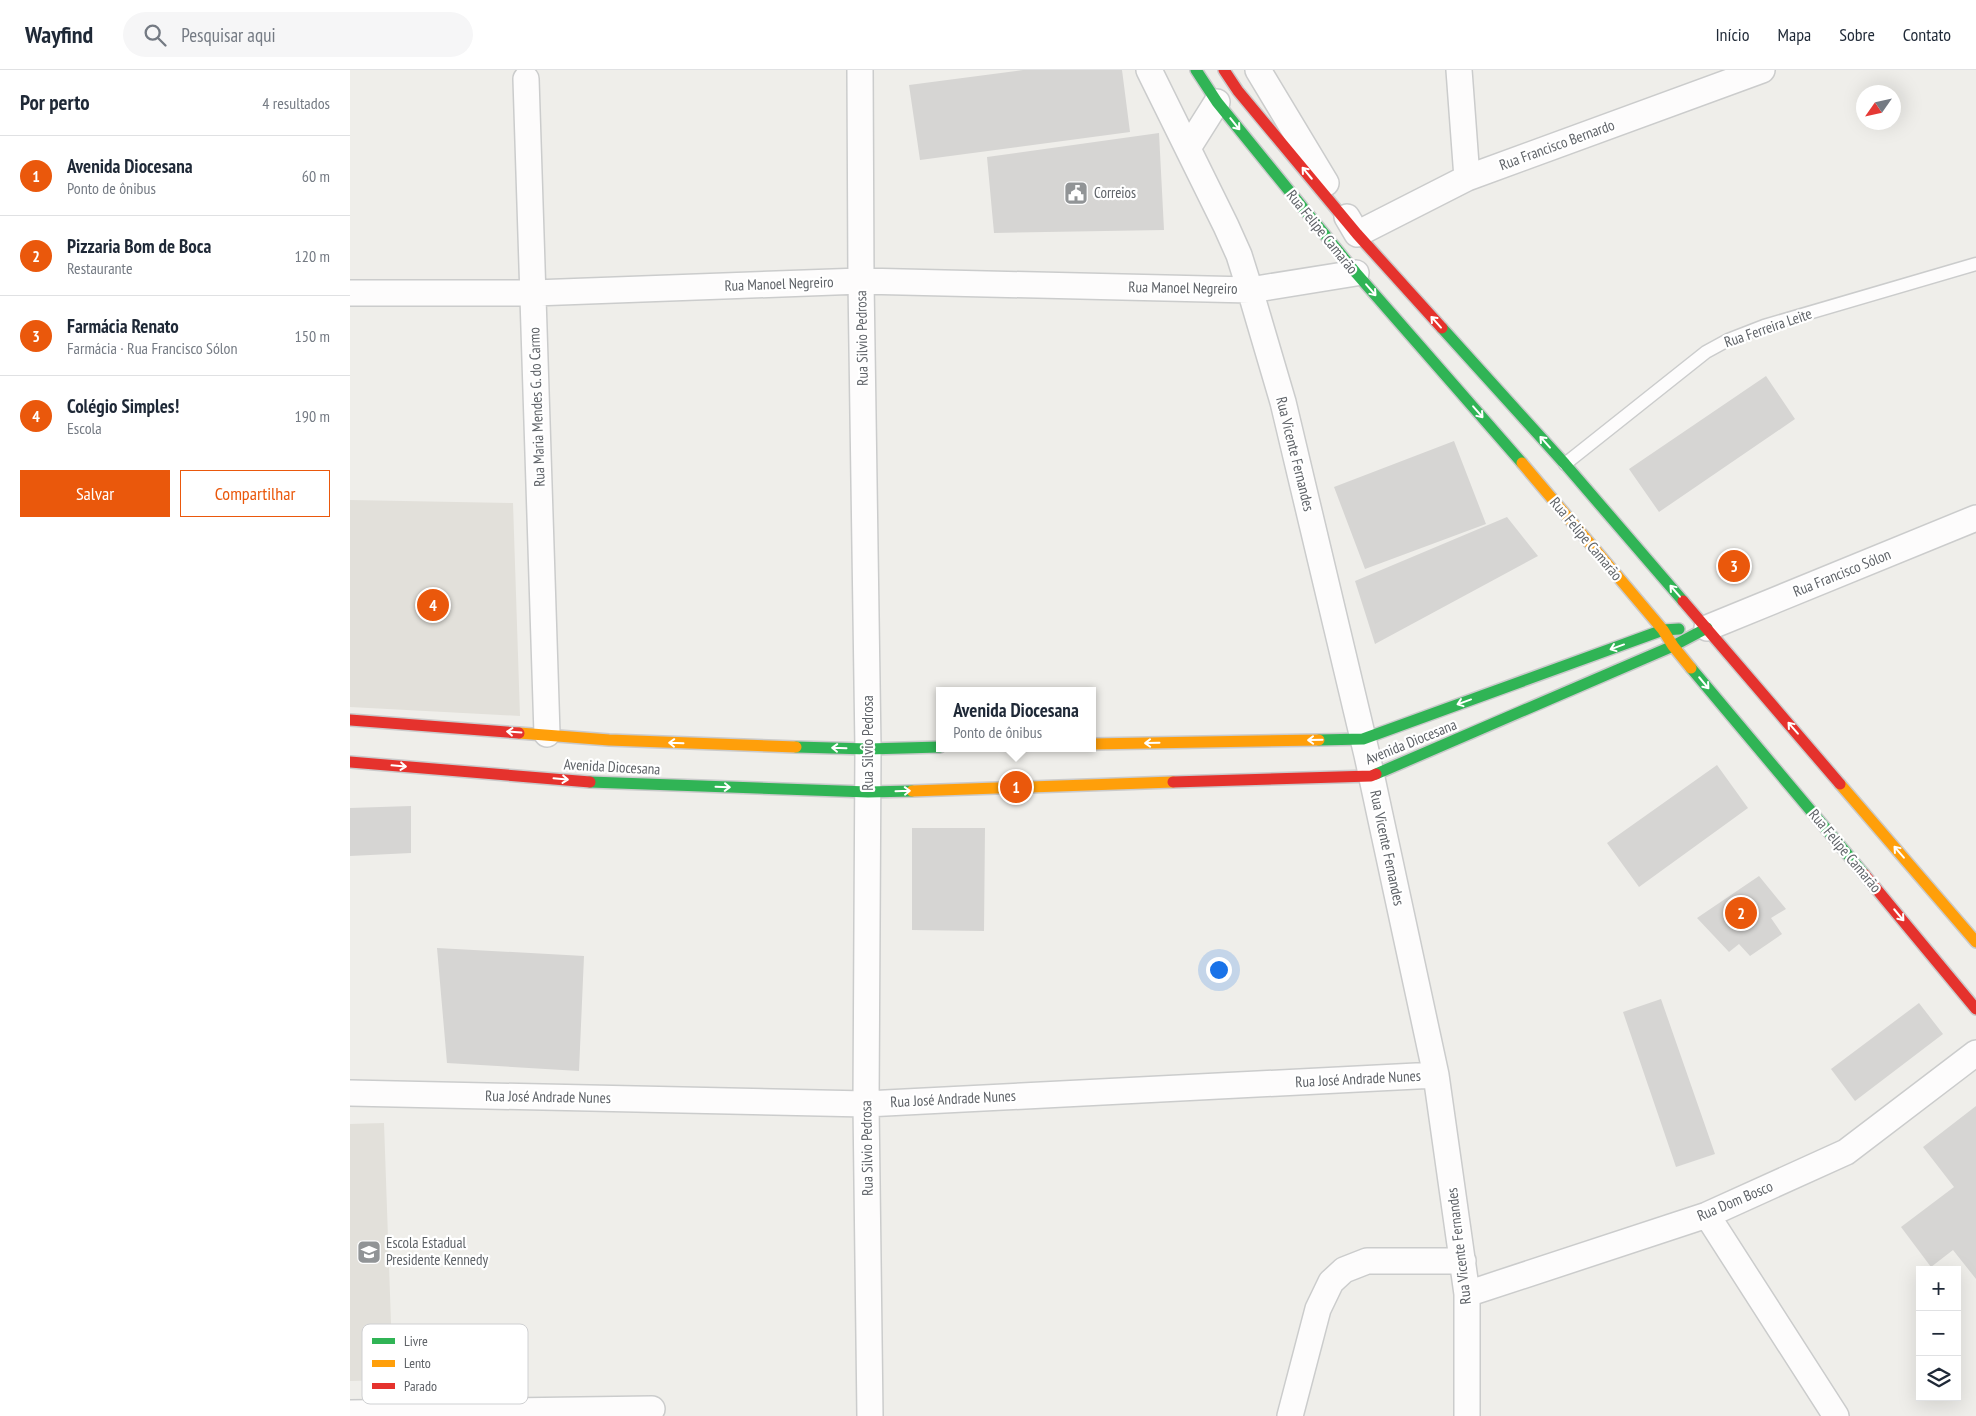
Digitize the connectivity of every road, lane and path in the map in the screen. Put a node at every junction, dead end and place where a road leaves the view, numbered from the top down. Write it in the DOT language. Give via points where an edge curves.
graph roads {
  1 [pos="860,70"];
  2 [pos="1149,70"];
  3 [pos="1196,70"];
  4 [pos="1224,70"];
  5 [pos="1258,70"];
  6 [pos="1459,70"];
  7 [pos="1762,70"];
  8 [pos="526,79"];
  9 [pos="1217,102"];
  10 [pos="1188,148"];
  11 [pos="1467,178"];
  12 [pos="1357,234"];
  13 [pos="1976,264"];
  14 [pos="1356,273"];
  15 [pos="861,281"];
  16 [pos="1250,290"];
  17 [pos="350,293"];
  18 [pos="534,293"];
  19 [pos="1565,464"];
  20 [pos="1976,518"];
  21 [pos="1707,628"];
  22 [pos="1663,630"];
  23 [pos="1673,646"];
  24 [pos="350,720"];
  25 [pos="547,734"];
  26 [pos="1363,739"];
  27 [pos="1096,744"];
  28 [pos="936,748"];
  29 [pos="868,749"];
  30 [pos="350,762"];
  31 [pos="1371,776"];
  32 [pos="868,792"];
  33 [pos="1946,925"];
  34 [pos="1929,930"];
  35 [pos="1976,942"];
  36 [pos="1976,952"];
  37 [pos="1956,984"];
  38 [pos="1976,1009"];
  39 [pos="1976,1053"];
  40 [pos="1436,1075"];
  41 [pos="350,1093"];
  42 [pos="866,1104"];
  43 [pos="1707,1215"];
  44 [pos="1463,1261"];
  45 [pos="1467,1294"];
  46 [pos="652,1409"];
  47 [pos="350,1413"];
  48 [pos="870,1416"];
  49 [pos="1290,1416"];
  50 [pos="1467,1416"];
  51 [pos="1836,1416"];
  1 -- 15 [label="street, Rua Silvio Pedrosa"];
  2 -- 10 [label="street"];
  3 -- 9 [label="street, Rua Felipe Camarão"];
  12 -- 4 [label="street, Rua Felipe Camarão, one-way"];
  5 -- 12 [label="street, Rua Felipe Camarão"];
  6 -- 11 [label="street"];
  7 -- 11 [label="street, Rua Francisco Bernardo"];
  8 -- 18 [label="street, Rua Maria Mendes G. do Carmo"];
  9 -- 10 [label="street"];
  9 -- 14 [label="street, Rua Felipe Camarão, one-way"];
  10 -- 16 [label="street" via="1239,255"];
  11 -- 12 [label="street, Rua Francisco Bernardo"];
  19 -- 12 [label="street, Rua Felipe Camarão, one-way"];
  13 -- 19 [label="lane, Rua Ferreira Leite" via="1764,326 1728,340 1706,352"];
  14 -- 16 [label="street, Rua Manoel Negreiro"];
  14 -- 22 [label="street, Rua Felipe Camarão, one-way"];
  15 -- 16 [label="street, Rua Manoel Negreiro"];
  15 -- 18 [label="street, Rua Manoel Negreiro"];
  15 -- 29 [label="street, Rua Silvio Pedrosa"];
  16 -- 26 [label="street, Rua Vicente Fernandes" via="1283,402"];
  17 -- 18 [label="street, Rua Manoel Negreiro"];
  18 -- 25 [label="street, Rua Maria Mendes G. do Carmo"];
  21 -- 19 [label="street, Rua Felipe Camarão, one-way"];
  20 -- 21 [label="street, Rua Francisco Sólon"];
  21 -- 22 [label="street, Avenida Diocesana"];
  21 -- 23 [label="street, Avenida Diocesana"];
  35 -- 21 [label="street, Rua Felipe Camarão, one-way"];
  22 -- 23 [label="street, Rua Felipe Camarão"];
  22 -- 26 [label="street, Avenida Diocesana, one-way"];
  23 -- 31 [label="street, Avenida Diocesana"];
  23 -- 37 [label="street, Rua Felipe Camarão, one-way"];
  25 -- 24 [label="street, Avenida Diocesana, one-way"];
  29 -- 25 [label="street, Avenida Diocesana, one-way" via="609,745"];
  26 -- 27 [label="street, Avenida Diocesana, one-way"];
  26 -- 31 [label="street, Rua Vicente Fernandes"];
  28 -- 29 [label="street, Avenida Diocesana"];
  29 -- 32 [label="street, Rua Silvio Pedrosa"];
  30 -- 32 [label="street, Avenida Diocesana, one-way"];
  32 -- 31 [label="street, Avenida Diocesana, one-way"];
  31 -- 40 [label="street, Rua Vicente Fernandes"];
  32 -- 42 [label="street, Rua Silvio Pedrosa"];
  33 -- 36 [label="street"];
  34 -- 37 [label="street" via="1931,946"];
  37 -- 38 [label="street, Rua Felipe Camarão"];
  39 -- 43 [label="street, Rua Dom Bosco" via="1846,1152"];
  40 -- 42 [label="street, Rua José Andrade Nunes"];
  40 -- 44 [label="street, Rua Vicente Fernandes"];
  41 -- 42 [label="street, Rua José Andrade Nunes"];
  42 -- 48 [label="street, Rua Silvio Pedrosa"];
  43 -- 45 [label="street, Rua Dom Bosco"];
  43 -- 51 [label="street"];
  44 -- 45 [label="street, Rua Vicente Fernandes"];
  44 -- 49 [label="street" via="1367,1261 1344,1270 1331,1282 1318,1309"];
  45 -- 50 [label="street, Rua Vicente Fernandes"];
  46 -- 47 [label="street"];
}
